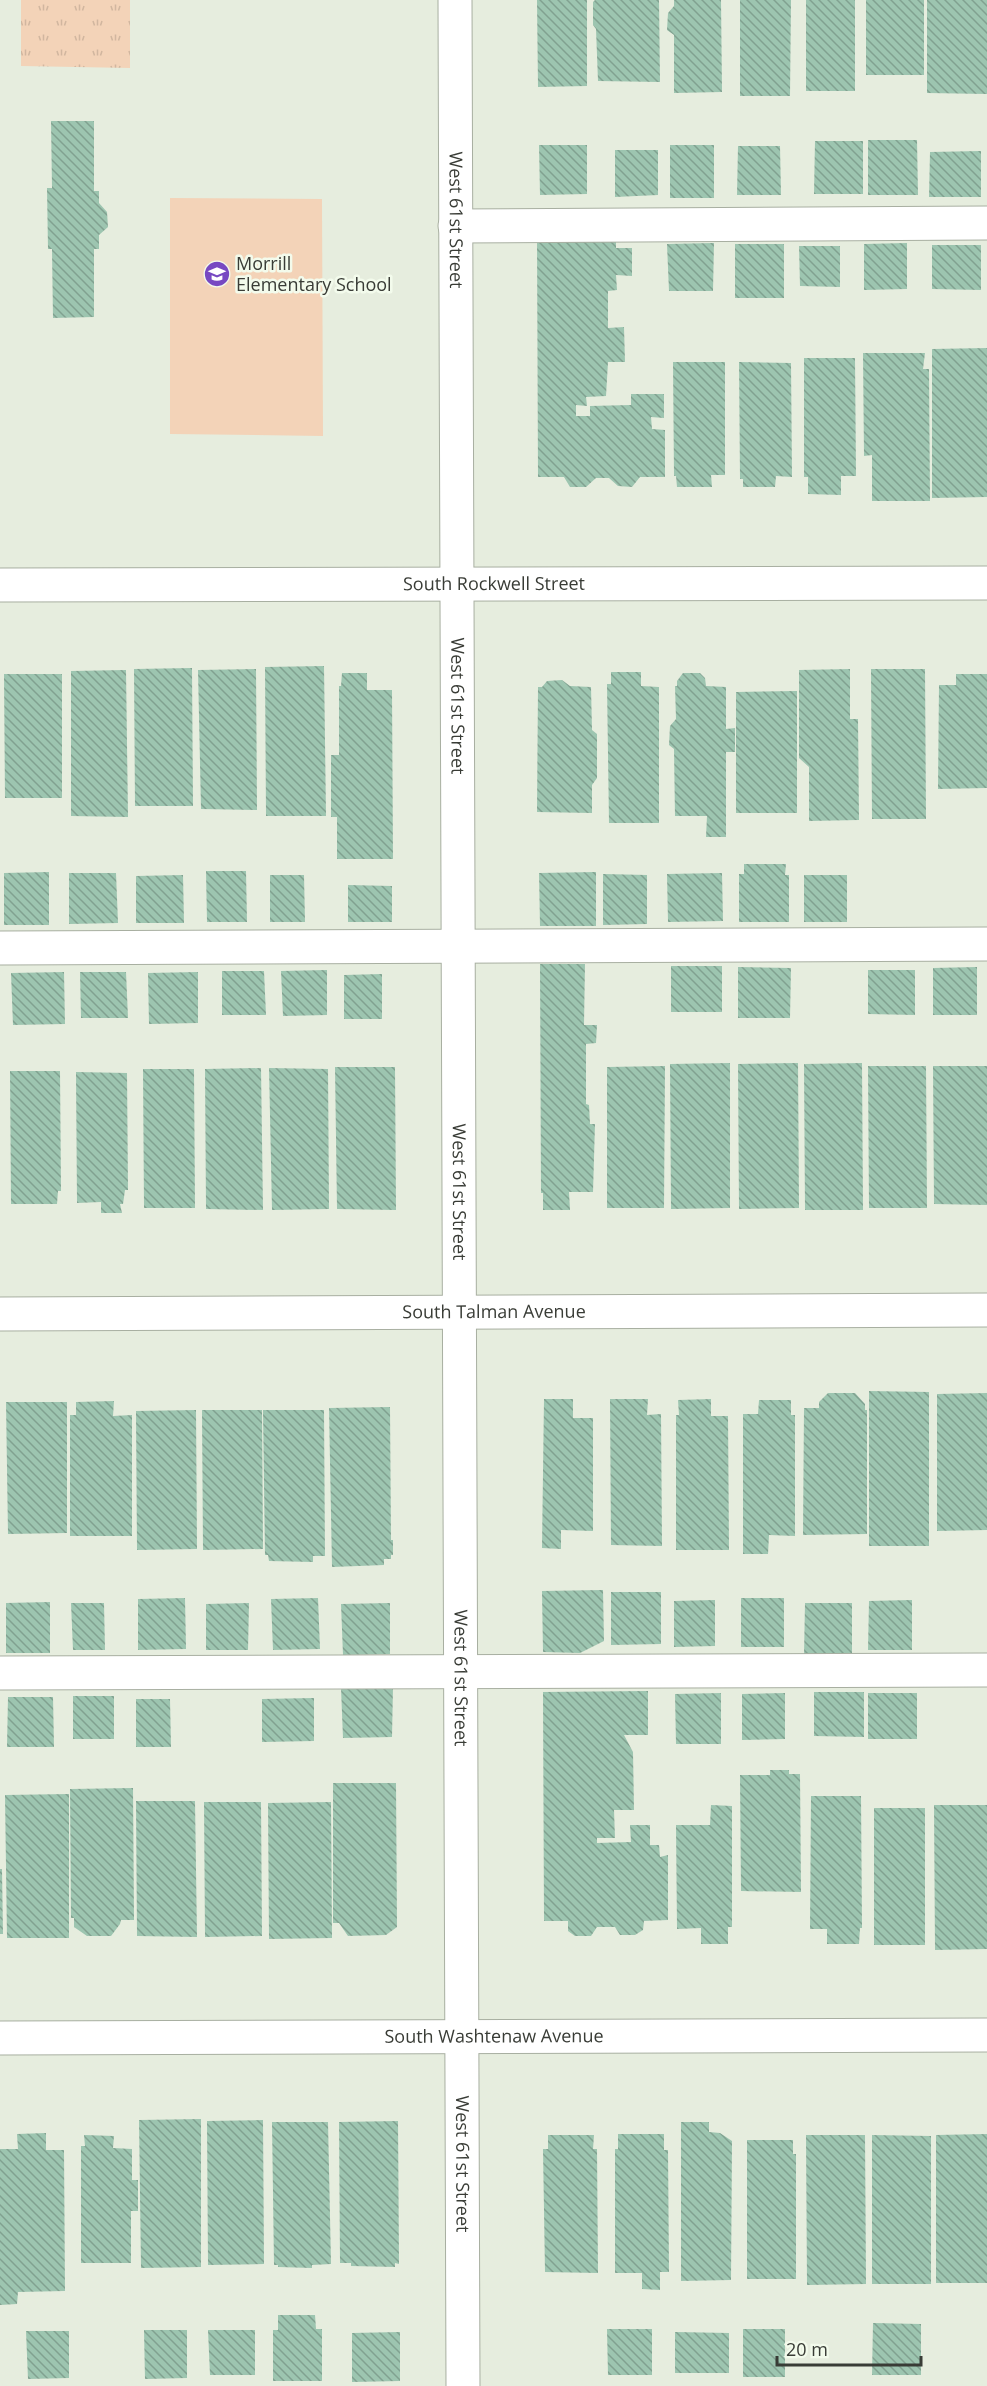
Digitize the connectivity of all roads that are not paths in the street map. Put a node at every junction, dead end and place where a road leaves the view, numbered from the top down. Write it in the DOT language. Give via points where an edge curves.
graph roads {
  1 [pos="455,0"];
  2 [pos="987,223"];
  3 [pos="456,225"];
  4 [pos="987,583"];
  5 [pos="456,584"];
  6 [pos="0,585"];
  7 [pos="987,944"];
  8 [pos="458,946"];
  9 [pos="0,948"];
  10 [pos="987,1310"];
  11 [pos="459,1312"];
  12 [pos="0,1314"];
  13 [pos="987,1670"];
  14 [pos="460,1672"];
  15 [pos="0,1673"];
  16 [pos="987,2035"];
  17 [pos="461,2036"];
  18 [pos="0,2038"];
  19 [pos="463,2386"];
  1 -- 3 [label="street, West 61st Street"];
  2 -- 3 [label="street"];
  3 -- 5 [label="street, West 61st Street"];
  4 -- 5 [label="street, South Rockwell Street"];
  5 -- 6 [label="street, South Rockwell Street"];
  5 -- 8 [label="street, West 61st Street"];
  7 -- 8 [label="street"];
  8 -- 9 [label="street"];
  8 -- 11 [label="street, West 61st Street"];
  10 -- 11 [label="street, South Talman Avenue"];
  11 -- 12 [label="street, South Talman Avenue"];
  11 -- 14 [label="street, West 61st Street"];
  13 -- 14 [label="street"];
  14 -- 15 [label="street"];
  14 -- 17 [label="street, West 61st Street"];
  16 -- 17 [label="street, South Washtenaw Avenue"];
  17 -- 18 [label="street, South Washtenaw Avenue"];
  17 -- 19 [label="street, West 61st Street"];
}
